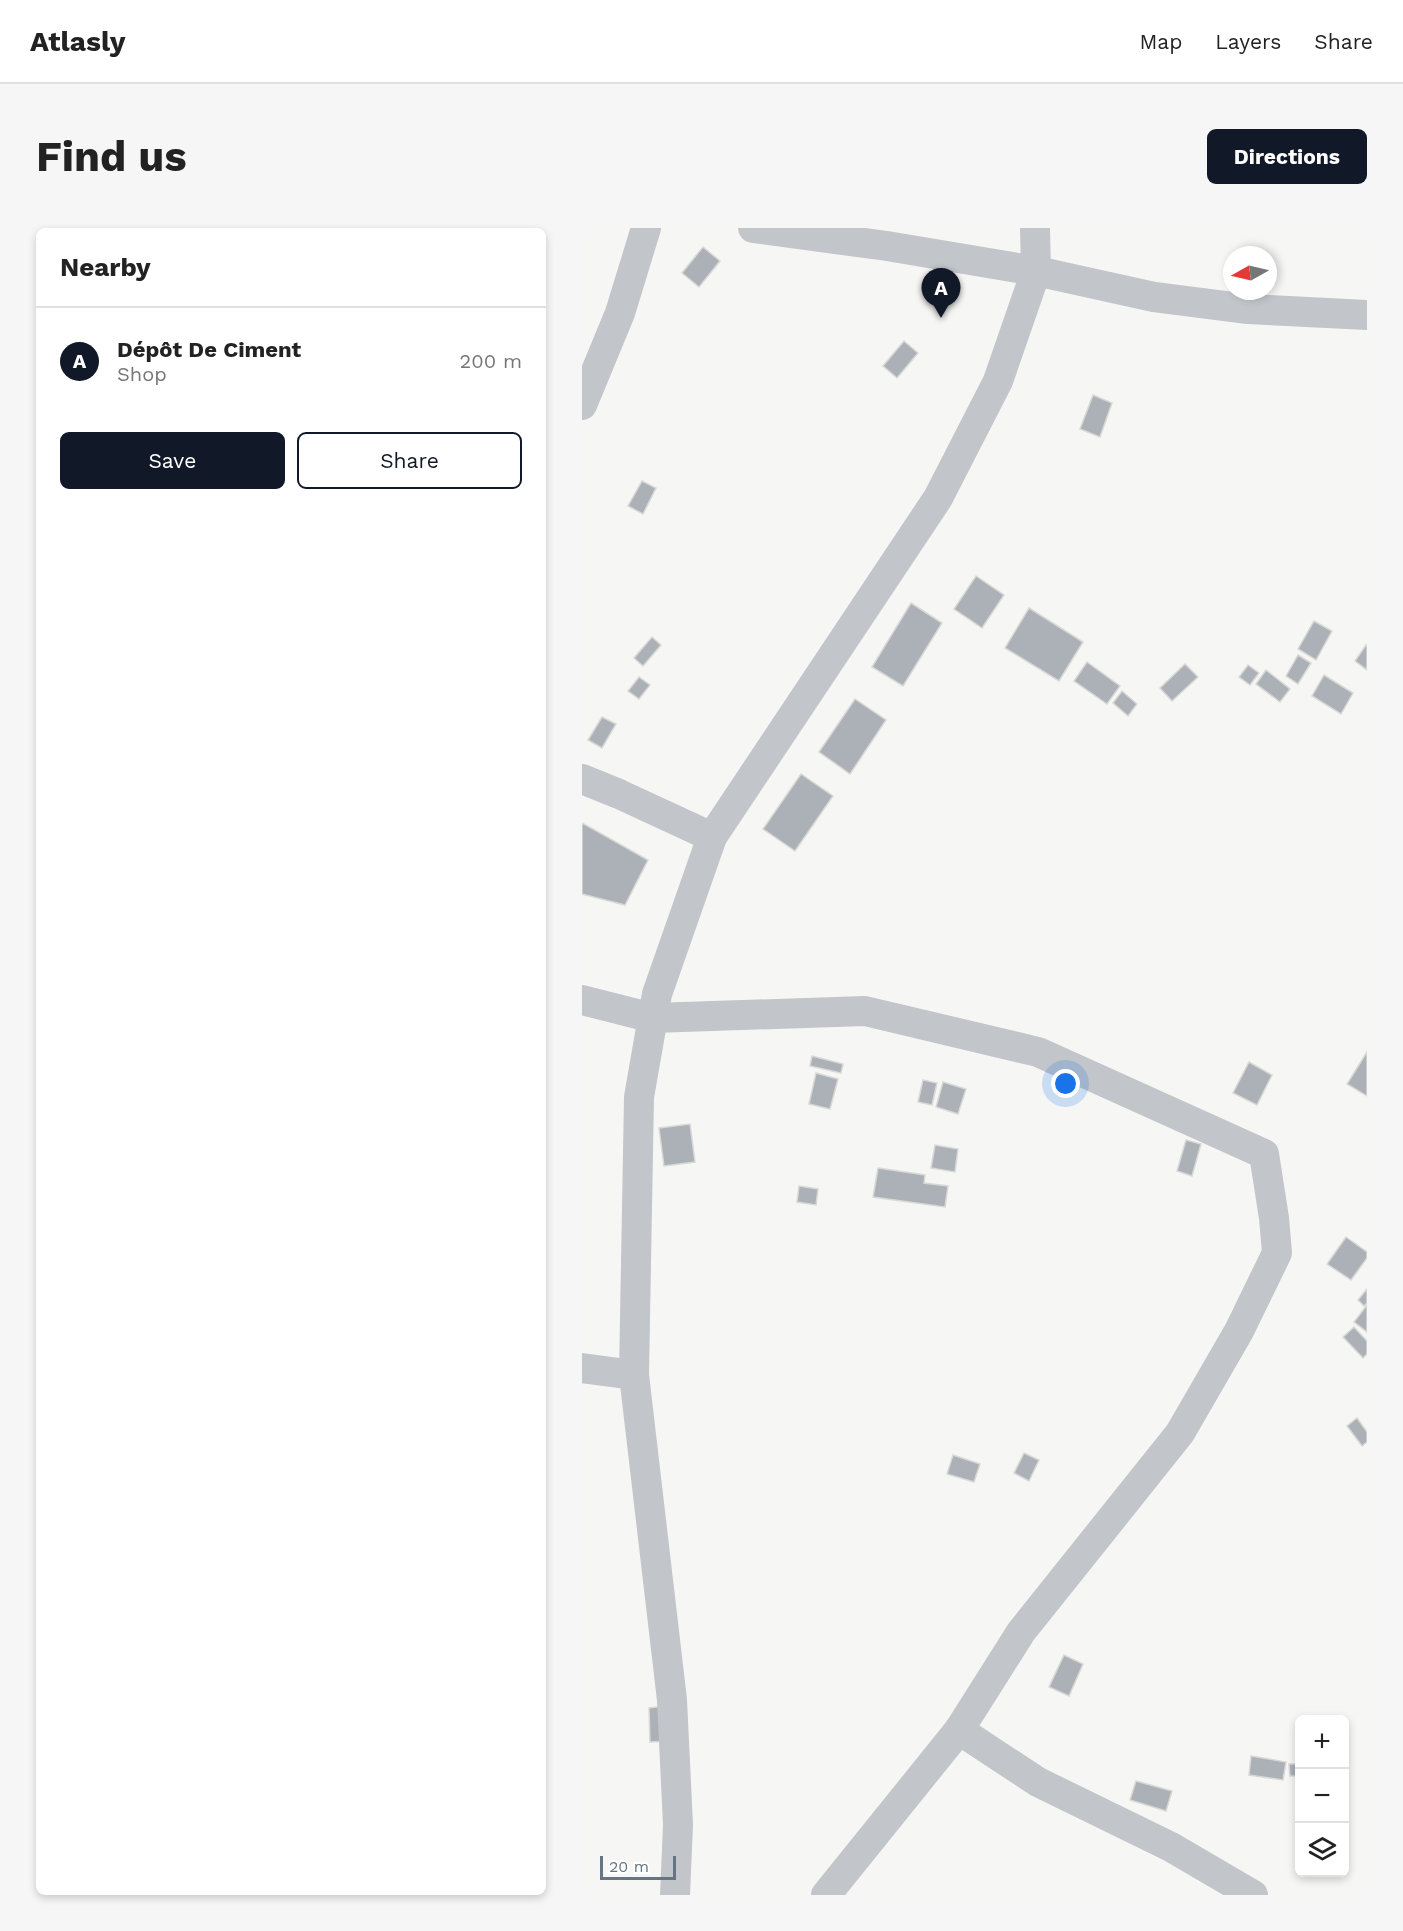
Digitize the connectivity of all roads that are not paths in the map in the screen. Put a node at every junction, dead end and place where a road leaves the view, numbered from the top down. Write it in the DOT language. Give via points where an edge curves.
graph roads {
  1 [pos="646,228"];
  2 [pos="753,228"];
  3 [pos="1035,228"];
  4 [pos="1036,271"];
  5 [pos="1367,315"];
  6 [pos="582,405"];
  7 [pos="582,779"];
  8 [pos="712,837"];
  9 [pos="582,1000"];
  10 [pos="653,1018"];
  11 [pos="582,1368"];
  12 [pos="634,1375"];
  13 [pos="959,1730"];
  14 [pos="675,1895"];
  15 [pos="826,1895"];
  16 [pos="1252,1895"];
  1 -- 6 [label="street" via="620,313"];
  2 -- 4 [label="street"];
  3 -- 4 [label="street"];
  4 -- 5 [label="street" via="1166,299 1248,309"];
  4 -- 8 [label="street" via="998,381 938,498"];
  7 -- 8 [label="street"];
  8 -- 10 [label="street" via="657,994"];
  9 -- 10 [label="street"];
  10 -- 12 [label="street" via="639,1096"];
  10 -- 13 [label="street" via="864,1011 1038,1052 1264,1154 1277,1253 1239,1331 1180,1433 1021,1632"];
  11 -- 12 [label="street"];
  12 -- 14 [label="street" via="672,1700 678,1825"];
  13 -- 15 [label="street"];
  13 -- 16 [label="street" via="1038,1782 1171,1847"];
}
